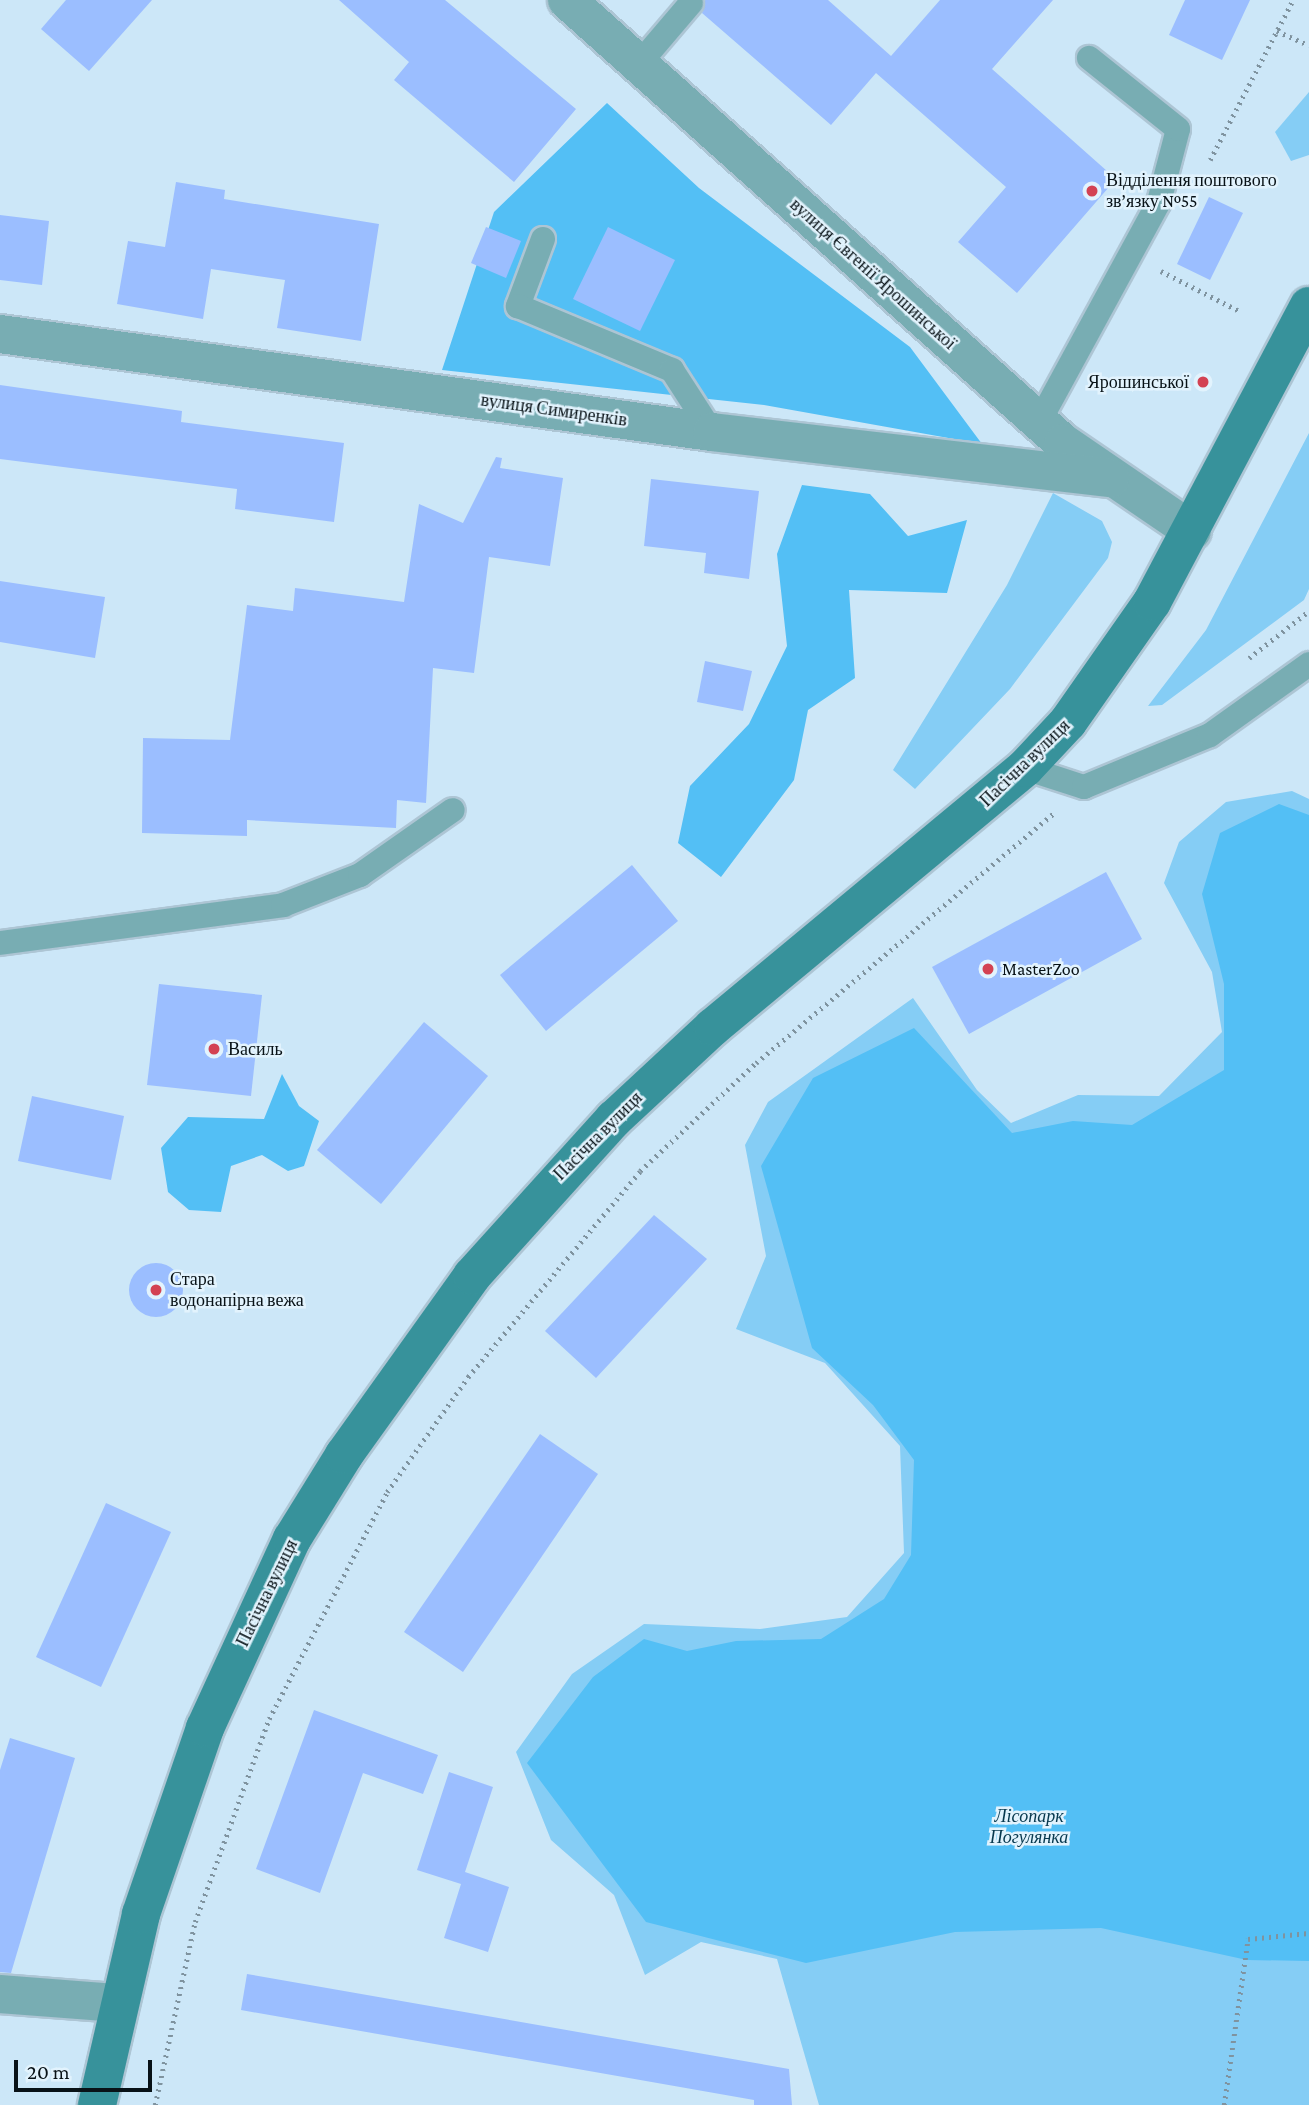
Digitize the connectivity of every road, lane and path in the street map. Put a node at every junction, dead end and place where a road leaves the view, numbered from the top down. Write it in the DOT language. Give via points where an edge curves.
graph roads {
  1 [pos="567,0"];
  2 [pos="691,3"];
  3 [pos="1277,31"];
  4 [pos="1309,45"];
  5 [pos="1088,58"];
  6 [pos="639,64"];
  7 [pos="543,239"];
  8 [pos="1154,268"];
  9 [pos="1309,306"];
  10 [pos="1239,311"];
  11 [pos="0,334"];
  12 [pos="1039,422"];
  13 [pos="712,432"];
  14 [pos="1110,478"];
  15 [pos="1192,531"];
  16 [pos="1309,664"];
  17 [pos="1025,768"];
  18 [pos="1084,787"];
  19 [pos="453,810"];
  20 [pos="0,943"];
  21 [pos="1309,1933"];
  22 [pos="0,1994"];
  23 [pos="116,2003"];
  24 [pos="97,2105"];
  25 [pos="155,2105"];
  26 [pos="1224,2105"];
  1 -- 6 [label="street, вулиця Євгенії Ярошинської"];
  2 -- 6 [label="lane"];
  3 -- 4 [label="path"];
  5 -- 12 [label="lane" via="1178,129 1159,202"];
  6 -- 12 [label="street, вулиця Євгенії Ярошинської"];
  7 -- 13 [label="lane" via="518,306 672,370"];
  8 -- 10 [label="path"];
  9 -- 15 [label="main road, Пасічна вулиця"];
  11 -- 13 [label="street, вулиця Симиренків"];
  12 -- 14 [label="street, вулиця Євгенії Ярошинської"];
  13 -- 14 [label="street, вулиця Симиренків"];
  14 -- 15 [label="street, вулиця Євгенії Ярошинської"];
  15 -- 17 [label="main road, Пасічна вулиця" via="1106,674"];
  16 -- 18 [label="lane" via="1210,735"];
  17 -- 18 [label="lane"];
  17 -- 23 [label="main road, Пасічна вулиця" via="713,1027 614,1119 539,1195 406,1363 292,1539 247,1629 166,1834"];
  18 -- 25 [label="path" via="756,1063 639,1171 432,1428 358,1539 269,1719 195,1922"];
  19 -- 20 [label="lane" via="360,875 282,905"];
  21 -- 26 [label="path" via="1248,1939"];
  22 -- 23 [label="street"];
  23 -- 24 [label="main road, Пасічна вулиця"];
}
